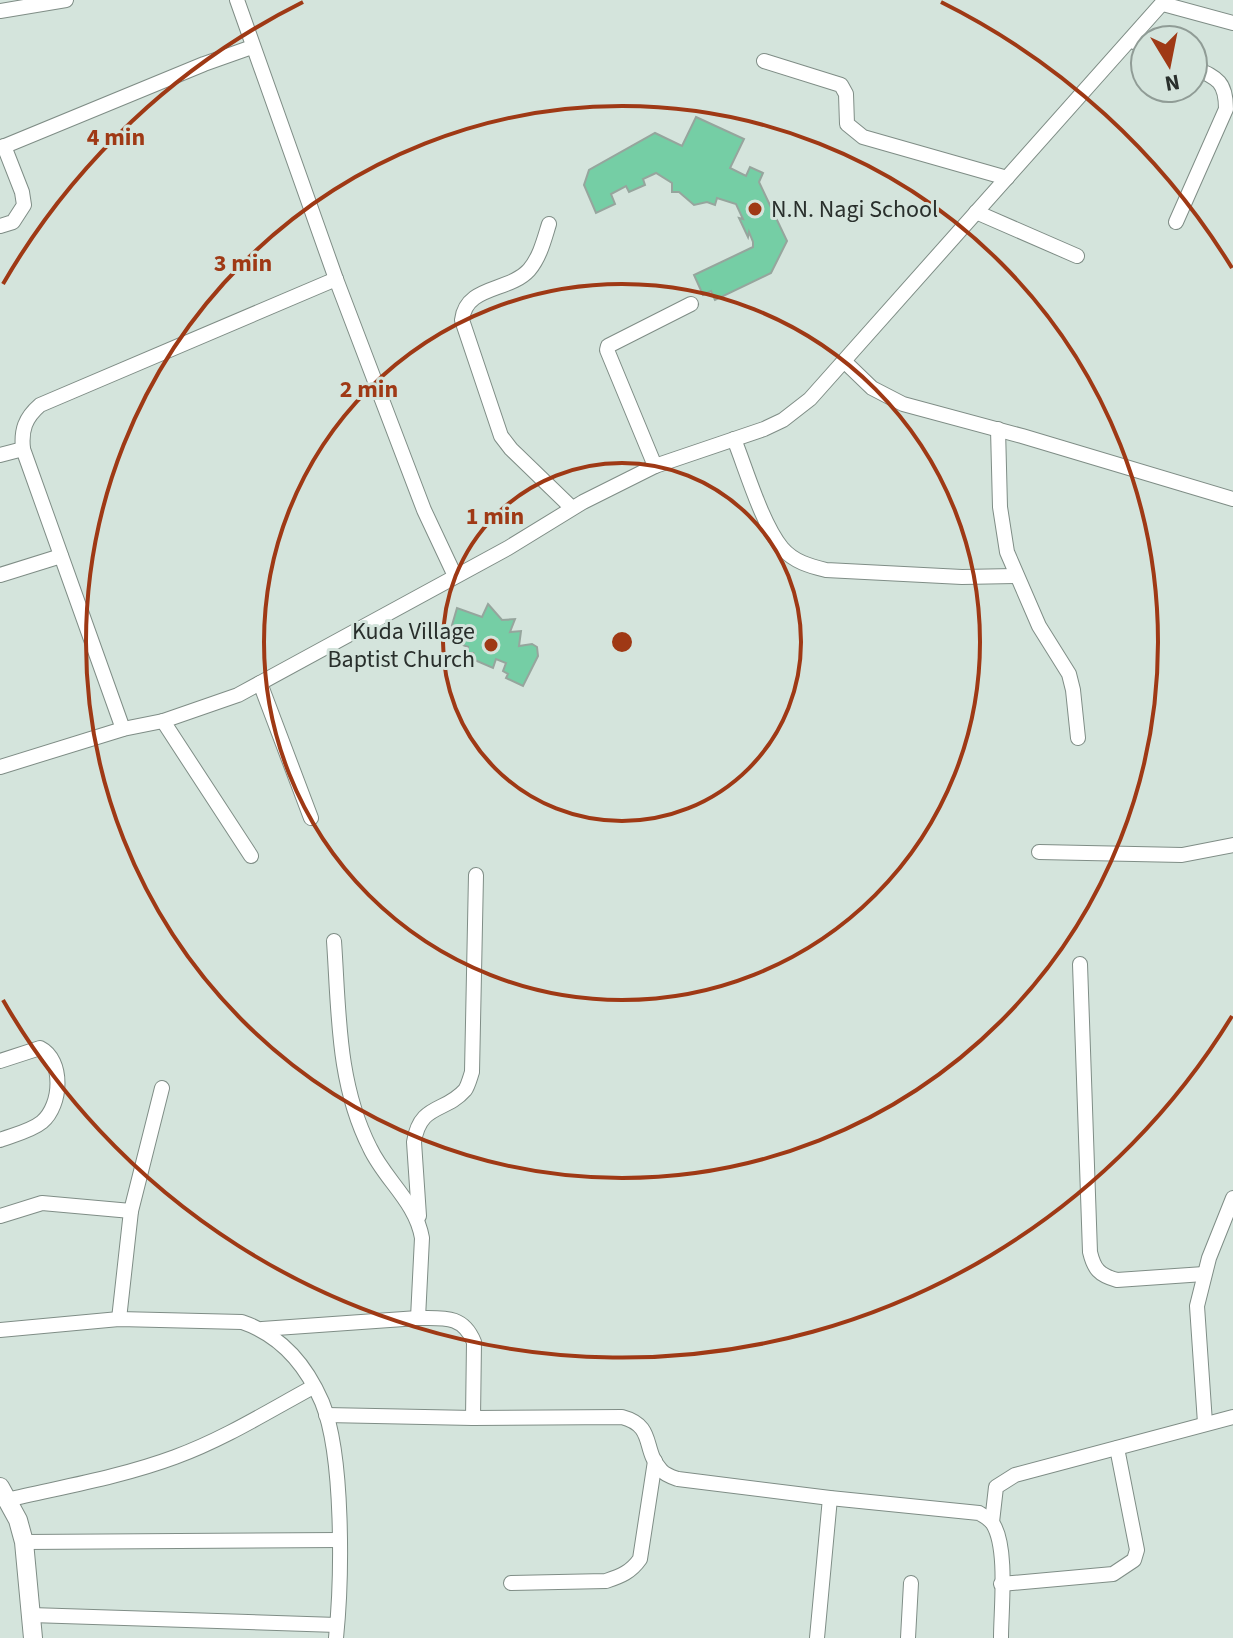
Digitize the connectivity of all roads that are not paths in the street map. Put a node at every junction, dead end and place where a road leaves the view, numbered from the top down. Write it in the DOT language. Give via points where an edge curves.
graph roads {
  1 [pos="66,0"];
  2 [pos="237,0"];
  3 [pos="1164,2"];
  4 [pos="0,11"];
  5 [pos="1233,23"];
  6 [pos="1144,24"];
  7 [pos="1129,41"];
  8 [pos="252,47"];
  9 [pos="764,61"];
  10 [pos="1209,76"];
  11 [pos="2,147"];
  12 [pos="1007,178"];
  13 [pos="976,212"];
  14 [pos="1176,222"];
  15 [pos="549,224"];
  16 [pos="0,226"];
  17 [pos="1077,256"];
  18 [pos="336,279"];
  19 [pos="691,304"];
  20 [pos="844,361"];
  21 [pos="998,429"];
  22 [pos="734,439"];
  23 [pos="23,449"];
  24 [pos="0,455"];
  25 [pos="655,466"];
  26 [pos="1233,499"];
  27 [pos="572,508"];
  28 [pos="61,556"];
  29 [pos="0,575"];
  30 [pos="455,576"];
  31 [pos="1015,576"];
  32 [pos="260,683"];
  33 [pos="163,721"];
  34 [pos="123,729"];
  35 [pos="1078,738"];
  36 [pos="0,767"];
  37 [pos="311,818"];
  38 [pos="1233,845"];
  39 [pos="1039,852"];
  40 [pos="251,856"];
  41 [pos="476,875"];
  42 [pos="334,941"];
  43 [pos="1080,964"];
  44 [pos="0,1061"];
  45 [pos="162,1088"];
  46 [pos="0,1140"];
  47 [pos="1233,1198"];
  48 [pos="131,1211"];
  49 [pos="0,1216"];
  50 [pos="420,1225"];
  51 [pos="1204,1274"];
  52 [pos="418,1318"];
  53 [pos="119,1319"];
  54 [pos="262,1329"];
  55 [pos="0,1330"];
  56 [pos="313,1387"];
  57 [pos="326,1415"];
  58 [pos="1233,1417"];
  59 [pos="473,1418"];
  60 [pos="1205,1423"];
  61 [pos="1117,1448"];
  62 [pos="655,1461"];
  63 [pos="3,1494"];
  64 [pos="830,1498"];
  65 [pos="992,1522"];
  66 [pos="339,1540"];
  67 [pos="24,1542"];
  68 [pos="511,1583"];
  69 [pos="911,1583"];
  70 [pos="1001,1584"];
  71 [pos="31,1615"];
  72 [pos="337,1632"];
  73 [pos="33,1638"];
  74 [pos="817,1638"];
  75 [pos="908,1638"];
  76 [pos="1001,1638"];
  1 -- 4 [label="street"];
  2 -- 8 [label="street"];
  3 -- 5 [label="street"];
  3 -- 6 [label="street"];
  7 -- 12 [label="street"];
  8 -- 11 [label="street"];
  8 -- 18 [label="street"];
  9 -- 12 [label="street" via="841,85 847,124 863,137"];
  10 -- 14 [label="street" via="1221,83 1226,109"];
  11 -- 16 [label="street" via="24,205 13,222"];
  12 -- 13 [label="street"];
  13 -- 17 [label="street"];
  13 -- 20 [label="street"];
  15 -- 27 [label="street" via="529,270 474,298 462,320 501,436"];
  18 -- 23 [label="street" via="40,405 23,425"];
  18 -- 30 [label="street" via="424,510"];
  19 -- 25 [label="street" via="607,350"];
  20 -- 21 [label="street" via="889,398"];
  20 -- 22 [label="street" via="799,409"];
  21 -- 26 [label="street"];
  21 -- 31 [label="street" via="1000,507"];
  22 -- 25 [label="street"];
  22 -- 31 [label="street" via="774,535 806,565"];
  23 -- 24 [label="street"];
  23 -- 28 [label="street"];
  25 -- 27 [label="street"];
  27 -- 30 [label="street"];
  28 -- 29 [label="street"];
  28 -- 34 [label="street"];
  30 -- 32 [label="street"];
  31 -- 35 [label="street" via="1069,674"];
  32 -- 33 [label="street"];
  32 -- 37 [label="street"];
  33 -- 34 [label="street"];
  33 -- 40 [label="street"];
  34 -- 36 [label="street"];
  38 -- 39 [label="street" via="1182,855"];
  41 -- 50 [label="street" via="472,1072 466,1089 427,1113 415,1130"];
  42 -- 50 [label="street" via="340,1052 348,1089 368,1145"];
  43 -- 51 [label="street" via="1094,1268 1117,1280"];
  44 -- 46 [label="street" via="40,1048 52,1058 57,1077 54,1107 45,1120"];
  45 -- 48 [label="street"];
  47 -- 51 [label="street"];
  48 -- 49 [label="street" via="42,1203"];
  48 -- 53 [label="street"];
  50 -- 52 [label="street"];
  51 -- 60 [label="street" via="1196,1327"];
  52 -- 54 [label="street"];
  52 -- 59 [label="street" via="457,1321 469,1330 474,1342"];
  53 -- 54 [label="street" via="242,1322"];
  53 -- 55 [label="street"];
  54 -- 56 [label="street" via="292,1354"];
  56 -- 57 [label="street"];
  56 -- 63 [label="street" via="242,1428 151,1466"];
  57 -- 59 [label="street"];
  57 -- 66 [label="street" via="337,1482"];
  58 -- 60 [label="street"];
  59 -- 62 [label="street" via="622,1417 643,1427"];
  60 -- 61 [label="street"];
  61 -- 65 [label="street" via="1003,1480 996,1487"];
  61 -- 70 [label="street" via="1137,1550 1134,1560 1113,1574"];
  62 -- 64 [label="street" via="662,1472 678,1479"];
  62 -- 68 [label="street" via="640,1559 633,1569 606,1581"];
  63 -- 67 [label="main road"];
  64 -- 65 [label="street" via="979,1513"];
  64 -- 74 [label="street"];
  65 -- 70 [label="street" via="1001,1556"];
  66 -- 67 [label="street"];
  66 -- 72 [label="street"];
  67 -- 71 [label="main road"];
  69 -- 75 [label="street"];
  70 -- 76 [label="street"];
  71 -- 72 [label="street"];
  71 -- 73 [label="main road"];
}
